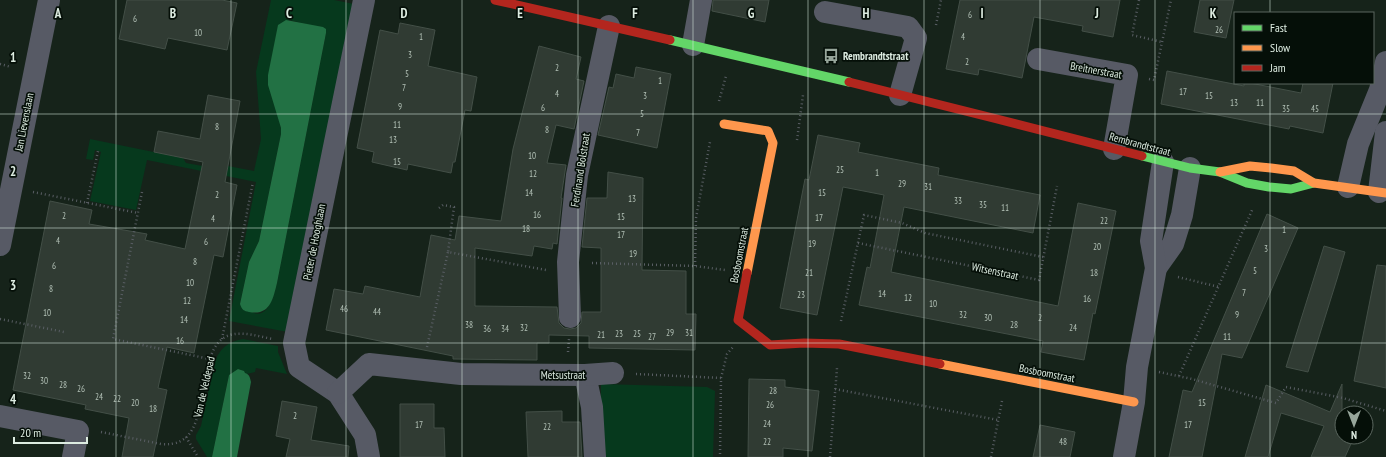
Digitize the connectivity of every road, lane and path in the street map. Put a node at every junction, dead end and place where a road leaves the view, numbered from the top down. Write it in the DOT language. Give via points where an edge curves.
graph roads {
  1 [pos="49,0"];
  2 [pos="364,0"];
  3 [pos="495,0"];
  4 [pos="701,0"];
  5 [pos="1139,0"];
  6 [pos="1171,0"];
  7 [pos="825,12"];
  8 [pos="609,26"];
  9 [pos="1162,42"];
  10 [pos="693,45"];
  11 [pos="732,55"];
  12 [pos="1038,59"];
  13 [pos="1386,62"];
  14 [pos="806,73"];
  15 [pos="1127,76"];
  16 [pos="1380,90"];
  17 [pos="900,95"];
  18 [pos="718,107"];
  19 [pos="1386,122"];
  20 [pos="724,124"];
  21 [pos="1386,132"];
  22 [pos="711,136"];
  23 [pos="773,143"];
  24 [pos="1114,149"];
  25 [pos="98,151"];
  26 [pos="1162,162"];
  27 [pos="1190,168"];
  28 [pos="1220,172"];
  29 [pos="253,182"];
  30 [pos="1314,183"];
  31 [pos="1057,186"];
  32 [pos="11,188"];
  33 [pos="1348,188"];
  34 [pos="142,192"];
  35 [pos="1383,193"];
  36 [pos="87,203"];
  37 [pos="1255,203"];
  38 [pos="439,208"];
  39 [pos="138,213"];
  40 [pos="858,243"];
  41 [pos="0,245"];
  42 [pos="448,252"];
  43 [pos="1043,257"];
  44 [pos="696,266"];
  45 [pos="568,268"];
  46 [pos="1155,270"];
  47 [pos="747,274"];
  48 [pos="1218,287"];
  49 [pos="570,316"];
  50 [pos="0,319"];
  51 [pos="750,330"];
  52 [pos="64,332"];
  53 [pos="222,339"];
  54 [pos="294,343"];
  55 [pos="838,344"];
  56 [pos="210,359"];
  57 [pos="1137,367"];
  58 [pos="422,369"];
  59 [pos="613,373"];
  60 [pos="576,375"];
  61 [pos="1179,376"];
  62 [pos="1007,377"];
  63 [pos="721,378"];
  64 [pos="835,389"];
  65 [pos="338,394"];
  66 [pos="1134,402"];
  67 [pos="1386,411"];
  68 [pos="0,416"];
  69 [pos="998,420"];
  70 [pos="78,431"];
  71 [pos="186,437"];
  72 [pos="73,457"];
  73 [pos="198,457"];
  74 [pos="369,457"];
  75 [pos="595,457"];
  76 [pos="720,457"];
  77 [pos="830,457"];
  78 [pos="991,457"];
  79 [pos="1124,457"];
  1 -- 32 [label="street, Jan Lievenslaan"];
  2 -- 54 [label="street, Pieter de Hooghlaan"];
  3 -- 8 [label="street, Rembrandtstraat"];
  4 -- 10 [label="street"];
  5 -- 9 [label="path" via="1132,35"];
  6 -- 9 [label="path"];
  7 -- 17 [label="street" via="908,27 916,38"];
  8 -- 10 [label="street, Rembrandtstraat"];
  8 -- 45 [label="street, Ferdinand Bolstraat" via="577,175"];
  9 -- 15 [label="path" via="1154,80"];
  10 -- 11 [label="street, Rembrandtstraat"];
  11 -- 14 [label="street, Rembrandtstraat"];
  11 -- 18 [label="path"];
  12 -- 15 [label="street, Breitnerstraat"];
  13 -- 16 [label="street"];
  14 -- 17 [label="street, Rembrandtstraat"];
  14 -- 23 [label="path" via="797,144"];
  15 -- 24 [label="street, Breitnerstraat"];
  16 -- 19 [label="street"];
  16 -- 33 [label="street" via="1358,144"];
  17 -- 24 [label="street, Rembrandtstraat"];
  20 -- 23 [label="street" via="768,131"];
  21 -- 35 [label="street"];
  22 -- 44 [label="path" via="696,218"];
  23 -- 47 [label="street, Bosboomstraat"];
  24 -- 26 [label="street, Rembrandtstraat"];
  25 -- 36 [label="path"];
  26 -- 27 [label="street, Rembrandtstraat"];
  26 -- 46 [label="street" via="1151,241"];
  27 -- 28 [label="street, Rembrandtstraat"];
  27 -- 46 [label="street" via="1182,215 1173,244"];
  28 -- 30 [label="street, Rembrandtstraat" via="1247,183 1276,188 1291,189"];
  28 -- 30 [label="street, Rembrandtstraat" via="1250,166 1271,168 1294,171"];
  29 -- 53 [label="path"];
  30 -- 33 [label="street, Rembrandtstraat"];
  31 -- 43 [label="path, Witsenstraat"];
  32 -- 36 [label="path"];
  32 -- 41 [label="street, Jan Lievenslaan"];
  33 -- 35 [label="street, Rembrandtstraat"];
  34 -- 39 [label="path"];
  36 -- 39 [label="path"];
  37 -- 48 [label="path"];
  38 -- 42 [label="path" via="443,205 454,207"];
  39 -- 56 [label="path" via="113,339"];
  40 -- 43 [label="path, Witsenstraat" via="1039,280"];
  40 -- 43 [label="path" via="864,215 902,223 925,233"];
  40 -- 55 [label="path"];
  42 -- 45 [label="path"];
  42 -- 58 [label="path"];
  44 -- 45 [label="path"];
  44 -- 47 [label="path"];
  45 -- 49 [label="street, Ferdinand Bolstraat"];
  46 -- 48 [label="path"];
  46 -- 57 [label="street"];
  47 -- 51 [label="street, Bosboomstraat" via="738,320"];
  48 -- 61 [label="path"];
  49 -- 60 [label="path"];
  50 -- 52 [label="path"];
  51 -- 55 [label="street, Bosboomstraat" via="770,345"];
  51 -- 63 [label="path" via="727,354"];
  53 -- 54 [label="path" via="228,335 242,333"];
  53 -- 56 [label="path, Van de Veldepad" via="213,350"];
  54 -- 65 [label="street, Pieter de Hooghlaan" via="298,367"];
  55 -- 62 [label="street, Bosboomstraat"];
  55 -- 64 [label="path"];
  56 -- 71 [label="path, Van de Veldepad" via="198,418 193,430"];
  57 -- 61 [label="path"];
  57 -- 66 [label="street"];
  58 -- 60 [label="street, Metsustraat" via="461,374"];
  58 -- 65 [label="street, Metsustraat" via="369,364"];
  59 -- 60 [label="street, Metsustraat"];
  59 -- 63 [label="path"];
  60 -- 75 [label="street" via="592,407"];
  61 -- 67 [label="path" via="1276,403 1286,387 1344,398"];
  62 -- 66 [label="street, Bosboomstraat"];
  62 -- 69 [label="path"];
  63 -- 76 [label="path"];
  64 -- 69 [label="path"];
  64 -- 77 [label="path"];
  65 -- 74 [label="street, Pieter de Hooghlaan" via="365,435"];
  66 -- 79 [label="street"];
  68 -- 70 [label="street"];
  69 -- 78 [label="path"];
  70 -- 71 [label="path" via="90,430 165,445 175,444"];
  70 -- 72 [label="street"];
  71 -- 73 [label="path"];
}
